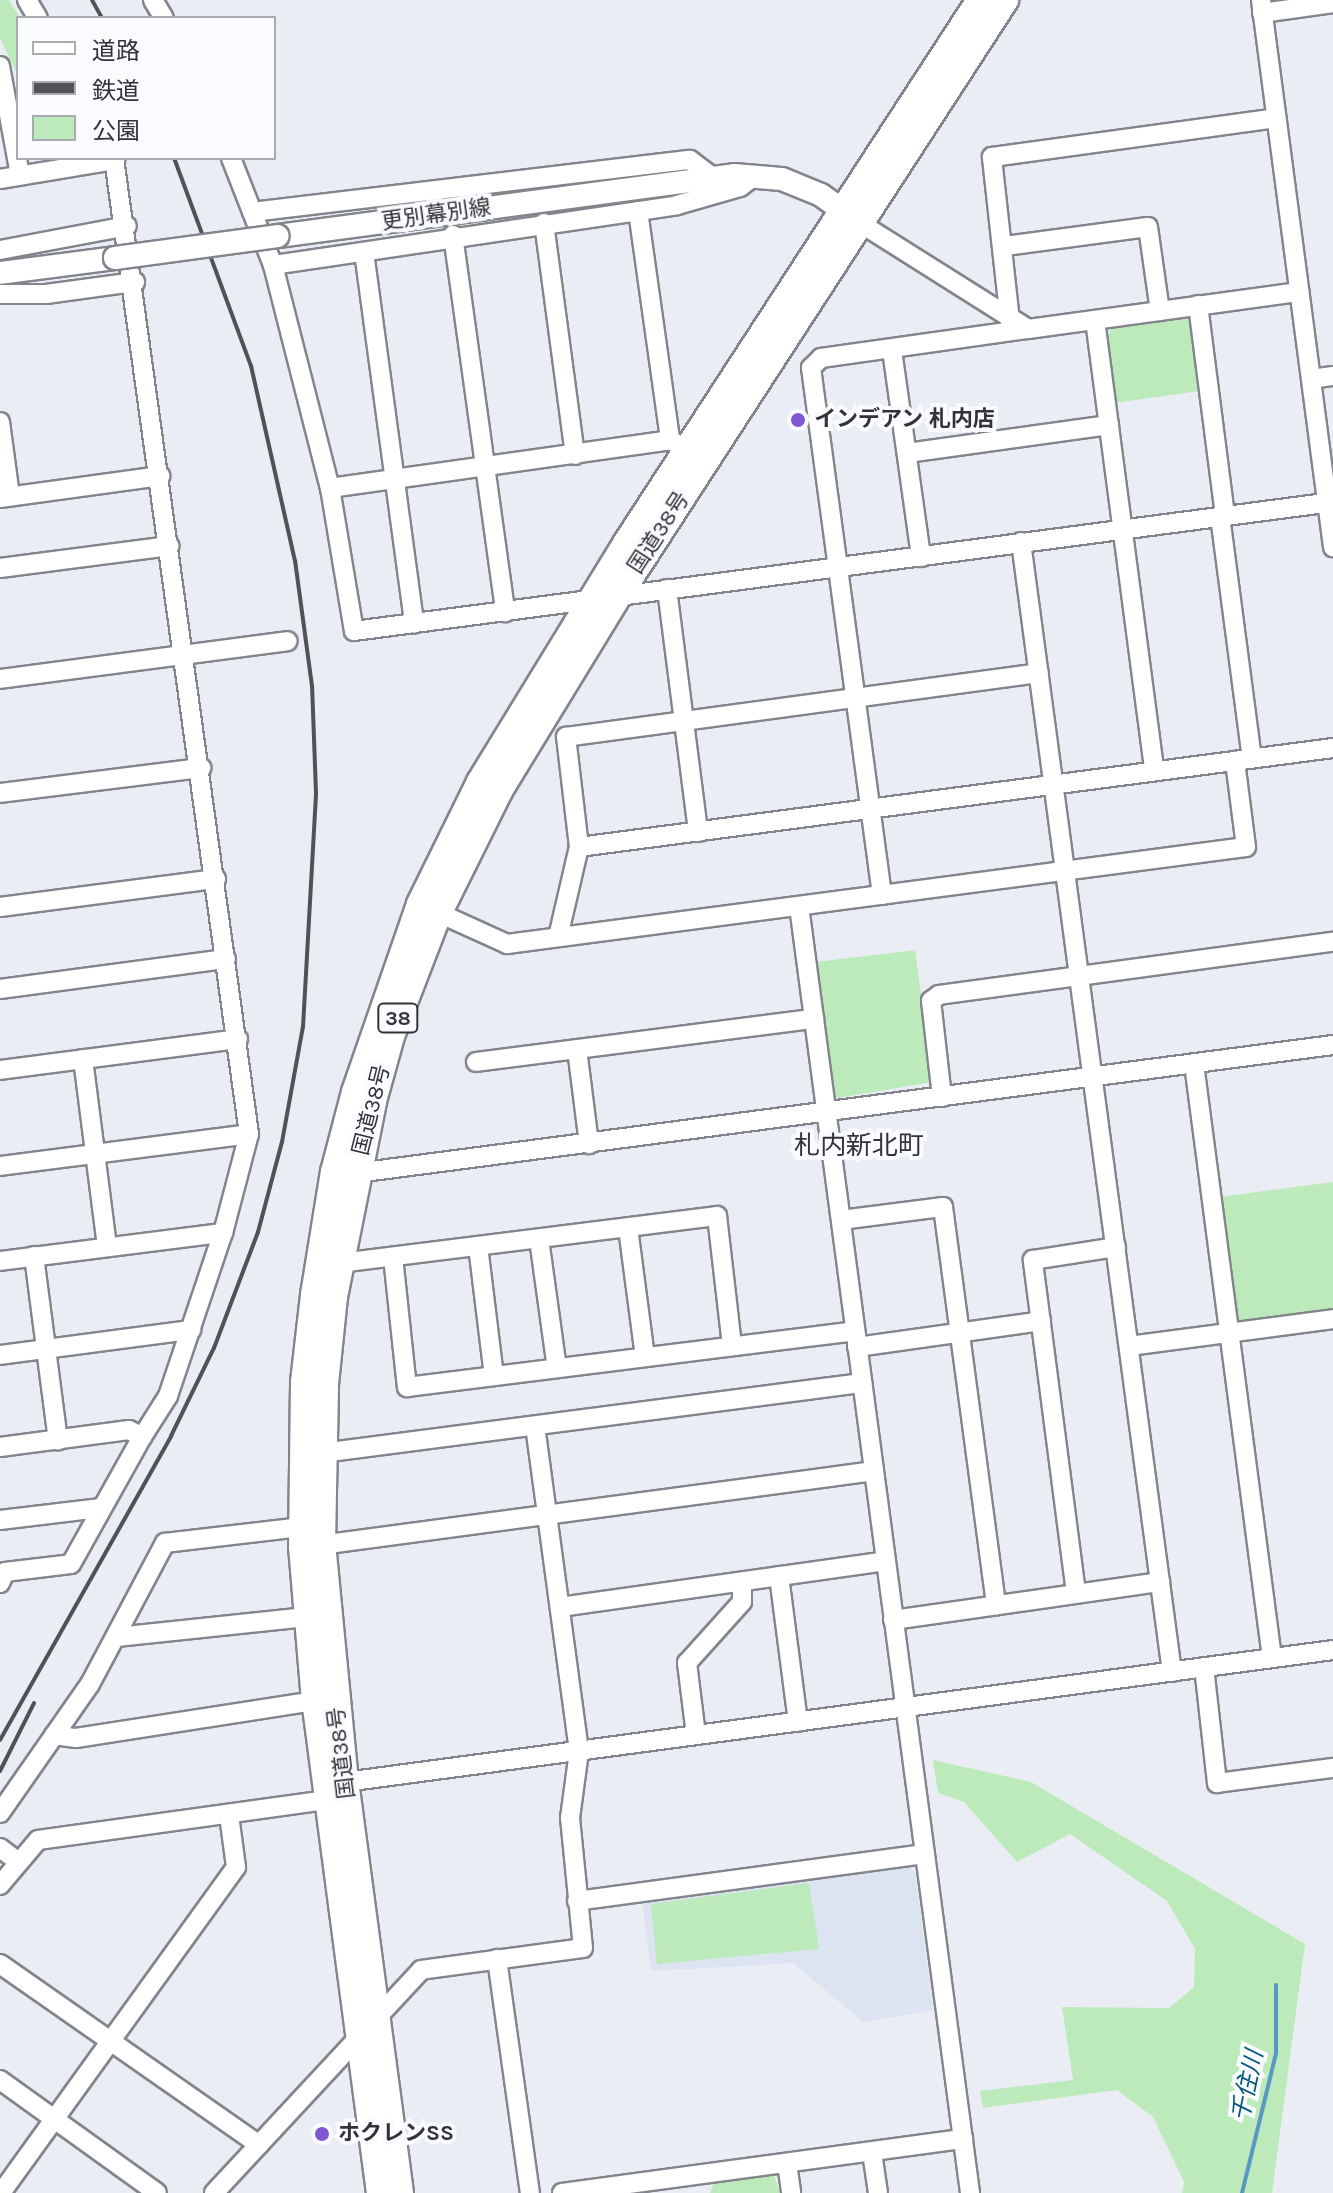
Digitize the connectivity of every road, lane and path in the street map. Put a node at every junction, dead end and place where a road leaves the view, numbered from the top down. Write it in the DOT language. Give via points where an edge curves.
graph roads {
  1 [pos="980,0"];
  2 [pos="1005,0"];
  3 [pos="1333,3"];
  4 [pos="1262,6"];
  5 [pos="0,66"];
  6 [pos="1276,118"];
  7 [pos="16,153"];
  8 [pos="17,160"];
  9 [pos="109,160"];
  10 [pos="115,160"];
  11 [pos="232,160"];
  12 [pos="20,175"];
  13 [pos="756,175"];
  14 [pos="714,178"];
  15 [pos="0,179"];
  16 [pos="638,211"];
  17 [pos="252,212"];
  18 [pos="851,216"];
  19 [pos="544,223"];
  20 [pos="127,226"];
  21 [pos="453,235"];
  22 [pos="1005,246"];
  23 [pos="0,250"];
  24 [pos="364,252"];
  25 [pos="273,265"];
  26 [pos="0,273"];
  27 [pos="135,282"];
  28 [pos="1299,292"];
  29 [pos="0,294"];
  30 [pos="1198,305"];
  31 [pos="1160,311"];
  32 [pos="1095,320"];
  33 [pos="1010,321"];
  34 [pos="1028,329"];
  35 [pos="892,350"];
  36 [pos="1333,376"];
  37 [pos="1311,379"];
  38 [pos="0,422"];
  39 [pos="1109,425"];
  40 [pos="688,450"];
  41 [pos="907,453"];
  42 [pos="575,455"];
  43 [pos="486,467"];
  44 [pos="160,476"];
  45 [pos="395,479"];
  46 [pos="330,488"];
  47 [pos="5,497"];
  48 [pos="1330,503"];
  49 [pos="1223,516"];
  50 [pos="1122,528"];
  51 [pos="1021,542"];
  52 [pos="170,546"];
  53 [pos="1333,547"];
  54 [pos="921,557"];
  55 [pos="0,568"];
  56 [pos="839,568"];
  57 [pos="667,589"];
  58 [pos="618,596"];
  59 [pos="589,601"];
  60 [pos="505,612"];
  61 [pos="414,624"];
  62 [pos="288,641"];
  63 [pos="185,654"];
  64 [pos="1039,673"];
  65 [pos="0,679"];
  66 [pos="857,698"];
  67 [pos="683,720"];
  68 [pos="1333,748"];
  69 [pos="1243,760"];
  70 [pos="201,768"];
  71 [pos="1154,771"];
  72 [pos="1054,784"];
  73 [pos="0,793"];
  74 [pos="871,810"];
  75 [pos="698,832"];
  76 [pos="579,847"];
  77 [pos="1066,869"];
  78 [pos="216,879"];
  79 [pos="882,895"];
  80 [pos="799,906"];
  81 [pos="0,907"];
  82 [pos="429,909"];
  83 [pos="558,937"];
  84 [pos="1333,942"];
  85 [pos="226,959"];
  86 [pos="1080,977"];
  87 [pos="0,989"];
  88 [pos="814,1019"];
  89 [pos="238,1039"];
  90 [pos="1333,1045"];
  91 [pos="577,1049"];
  92 [pos="83,1059"];
  93 [pos="476,1062"];
  94 [pos="1194,1064"];
  95 [pos="0,1070"];
  96 [pos="1094,1077"];
  97 [pos="942,1097"];
  98 [pos="827,1113"];
  99 [pos="249,1134"];
  100 [pos="589,1144"];
  101 [pos="96,1154"];
  102 [pos="0,1166"];
  103 [pos="345,1173"];
  104 [pos="841,1220"];
  105 [pos="628,1228"];
  106 [pos="223,1233"];
  107 [pos="539,1239"];
  108 [pos="107,1246"];
  109 [pos="478,1246"];
  110 [pos="1116,1247"];
  111 [pos="34,1256"];
  112 [pos="393,1257"];
  113 [pos="0,1261"];
  114 [pos="340,1263"];
  115 [pos="1333,1319"];
  116 [pos="1041,1321"];
  117 [pos="191,1330"];
  118 [pos="961,1331"];
  119 [pos="1230,1333"];
  120 [pos="856,1339"];
  121 [pos="732,1346"];
  122 [pos="1129,1346"];
  123 [pos="46,1349"];
  124 [pos="0,1355"];
  125 [pos="645,1357"];
  126 [pos="557,1368"];
  127 [pos="494,1376"];
  128 [pos="862,1383"];
  129 [pos="535,1426"];
  130 [pos="142,1437"];
  131 [pos="58,1440"];
  132 [pos="0,1447"];
  133 [pos="322,1453"];
  134 [pos="874,1471"];
  135 [pos="101,1508"];
  136 [pos="548,1516"];
  137 [pos="0,1520"];
  138 [pos="309,1539"];
  139 [pos="886,1561"];
  140 [pos="779,1576"];
  141 [pos="742,1582"];
  142 [pos="1160,1582"];
  143 [pos="0,1583"];
  144 [pos="1076,1593"];
  145 [pos="996,1605"];
  146 [pos="560,1607"];
  147 [pos="307,1617"];
  148 [pos="893,1620"];
  149 [pos="116,1637"];
  150 [pos="1333,1650"];
  151 [pos="1272,1658"];
  152 [pos="1204,1667"];
  153 [pos="1172,1672"];
  154 [pos="315,1701"];
  155 [pos="905,1708"];
  156 [pos="798,1722"];
  157 [pos="54,1735"];
  158 [pos="696,1735"];
  159 [pos="579,1751"];
  160 [pos="1333,1768"];
  161 [pos="336,1791"];
  162 [pos="0,1813"];
  163 [pos="229,1815"];
  164 [pos="0,1848"];
  165 [pos="925,1854"];
  166 [pos="17,1861"];
  167 [pos="0,1885"];
  168 [pos="577,1901"];
  169 [pos="497,1959"];
  170 [pos="0,1964"];
  171 [pos="377,2014"];
  172 [pos="359,2035"];
  173 [pos="107,2042"];
  174 [pos="0,2080"];
  175 [pos="54,2119"];
  176 [pos="963,2139"];
  177 [pos="259,2145"];
  178 [pos="872,2152"];
  179 [pos="787,2163"];
  180 [pos="698,2173"];
  181 [pos="613,2189"];
  182 [pos="1,2193"];
  183 [pos="157,2193"];
  184 [pos="214,2193"];
  185 [pos="380,2193"];
  186 [pos="400,2193"];
  187 [pos="530,2193"];
  188 [pos="562,2193"];
  189 [pos="701,2193"];
  190 [pos="791,2193"];
  191 [pos="878,2193"];
  192 [pos="970,2193"];
  1 -- 18 [label="highway, 国道38号 / 38"];
  2 -- 18 [label="highway, 国道38号 / 38"];
  3 -- 4 [label="street"];
  4 -- 6 [label="street"];
  5 -- 7 [label="street"];
  6 -- 22 [label="street" via="992,157"];
  6 -- 28 [label="street"];
  8 -- 12 [label="street"];
  9 -- 12 [label="street"];
  10 -- 20 [label="street"];
  11 -- 17 [label="street"];
  12 -- 15 [label="street"];
  13 -- 14 [label="main road, 更別幕別線"];
  13 -- 16 [label="street" via="740,187"];
  13 -- 18 [label="main road, 更別幕別線" via="782,179"];
  14 -- 17 [label="street" via="690,160"];
  14 -- 26 [label="main road, 更別幕別線, bridge"];
  16 -- 19 [label="street"];
  16 -- 40 [label="street"];
  17 -- 25 [label="street"];
  18 -- 33 [label="street"];
  18 -- 40 [label="highway, 国道38号 / 38"];
  19 -- 21 [label="street"];
  19 -- 42 [label="street"];
  20 -- 23 [label="street"];
  20 -- 27 [label="street"];
  21 -- 24 [label="street"];
  21 -- 43 [label="street"];
  22 -- 31 [label="street" via="1148,227"];
  22 -- 33 [label="street"];
  24 -- 25 [label="street"];
  24 -- 45 [label="street"];
  25 -- 46 [label="street"];
  27 -- 29 [label="street" via="46,294"];
  27 -- 44 [label="street"];
  28 -- 30 [label="street"];
  28 -- 37 [label="street"];
  30 -- 31 [label="street"];
  30 -- 49 [label="street"];
  31 -- 32 [label="street"];
  32 -- 34 [label="street"];
  32 -- 39 [label="street"];
  33 -- 34 [label="street"];
  34 -- 35 [label="street"];
  35 -- 41 [label="street"];
  35 -- 56 [label="street" via="821,358 811,368"];
  36 -- 37 [label="street"];
  37 -- 48 [label="street"];
  38 -- 47 [label="street"];
  39 -- 41 [label="street"];
  39 -- 50 [label="street"];
  40 -- 42 [label="street"];
  40 -- 58 [label="highway, 国道38号 / 38"];
  40 -- 59 [label="highway, 国道38号 / 38"];
  41 -- 54 [label="street"];
  42 -- 43 [label="street"];
  43 -- 45 [label="street"];
  43 -- 60 [label="street"];
  44 -- 47 [label="street"];
  44 -- 52 [label="street"];
  45 -- 46 [label="street"];
  45 -- 61 [label="street"];
  46 -- 61 [label="street" via="354,631"];
  48 -- 49 [label="street"];
  48 -- 53 [label="street"];
  49 -- 50 [label="street"];
  49 -- 69 [label="street"];
  50 -- 51 [label="street"];
  50 -- 71 [label="street"];
  51 -- 54 [label="street"];
  51 -- 64 [label="street"];
  52 -- 55 [label="street"];
  52 -- 63 [label="street"];
  54 -- 56 [label="street"];
  56 -- 57 [label="street"];
  56 -- 66 [label="street"];
  57 -- 58 [label="street"];
  57 -- 67 [label="street"];
  58 -- 59 [label="street"];
  58 -- 82 [label="highway, 国道38号 / 38"];
  59 -- 60 [label="street"];
  59 -- 82 [label="highway, 国道38号 / 38" via="480,782"];
  60 -- 61 [label="street"];
  62 -- 63 [label="street"];
  63 -- 65 [label="street"];
  63 -- 70 [label="street"];
  64 -- 66 [label="street"];
  64 -- 72 [label="street"];
  66 -- 67 [label="street"];
  66 -- 74 [label="street"];
  67 -- 75 [label="street"];
  67 -- 76 [label="street" via="566,737"];
  68 -- 69 [label="street"];
  69 -- 71 [label="street"];
  69 -- 77 [label="street" via="1246,847"];
  70 -- 73 [label="street"];
  70 -- 78 [label="street"];
  71 -- 72 [label="street"];
  72 -- 74 [label="street"];
  72 -- 77 [label="street"];
  74 -- 75 [label="street"];
  74 -- 79 [label="street"];
  75 -- 76 [label="street"];
  76 -- 83 [label="street"];
  77 -- 79 [label="street"];
  77 -- 86 [label="street"];
  78 -- 81 [label="street"];
  78 -- 85 [label="street"];
  79 -- 80 [label="street"];
  80 -- 83 [label="street"];
  80 -- 88 [label="street"];
  82 -- 83 [label="street" via="507,944"];
  82 -- 103 [label="highway, 国道38号 / 38"];
  84 -- 86 [label="street"];
  85 -- 87 [label="street"];
  85 -- 89 [label="street"];
  86 -- 96 [label="street"];
  86 -- 97 [label="street" via="939,995 931,1001"];
  88 -- 91 [label="street"];
  88 -- 98 [label="street"];
  89 -- 92 [label="street"];
  89 -- 99 [label="street"];
  90 -- 94 [label="street"];
  91 -- 93 [label="street"];
  91 -- 100 [label="street"];
  92 -- 95 [label="street"];
  92 -- 101 [label="street"];
  94 -- 96 [label="street"];
  94 -- 119 [label="street"];
  96 -- 97 [label="street"];
  96 -- 110 [label="street"];
  97 -- 98 [label="street"];
  98 -- 100 [label="street"];
  98 -- 104 [label="street"];
  99 -- 101 [label="street"];
  99 -- 106 [label="street"];
  100 -- 103 [label="street"];
  101 -- 102 [label="street"];
  101 -- 108 [label="street"];
  103 -- 114 [label="highway, 国道38号 / 38"];
  103 -- 138 [label="highway, 国道38号 / 38" via="304,1382"];
  104 -- 118 [label="street" via="943,1207"];
  104 -- 120 [label="street"];
  105 -- 107 [label="street"];
  105 -- 121 [label="street" via="717,1216"];
  105 -- 125 [label="street"];
  106 -- 108 [label="street"];
  106 -- 117 [label="street"];
  107 -- 109 [label="street"];
  107 -- 126 [label="street"];
  108 -- 111 [label="street"];
  109 -- 112 [label="street"];
  109 -- 127 [label="street"];
  110 -- 116 [label="street" via="1033,1260"];
  110 -- 122 [label="street"];
  111 -- 113 [label="street"];
  111 -- 123 [label="street"];
  112 -- 114 [label="street"];
  112 -- 127 [label="street" via="407,1387"];
  114 -- 133 [label="highway, 国道38号 / 38"];
  115 -- 119 [label="street"];
  116 -- 118 [label="street"];
  116 -- 144 [label="street"];
  117 -- 123 [label="street"];
  117 -- 130 [label="street" via="168,1396"];
  118 -- 120 [label="street"];
  118 -- 145 [label="street"];
  119 -- 122 [label="street"];
  119 -- 151 [label="street"];
  120 -- 121 [label="street"];
  120 -- 128 [label="street"];
  121 -- 125 [label="street"];
  122 -- 142 [label="street"];
  123 -- 124 [label="street"];
  123 -- 131 [label="street"];
  125 -- 126 [label="street"];
  126 -- 127 [label="street"];
  128 -- 129 [label="street"];
  128 -- 134 [label="street"];
  129 -- 133 [label="street"];
  129 -- 136 [label="street"];
  130 -- 131 [label="street" via="129,1430"];
  130 -- 135 [label="street"];
  131 -- 132 [label="street"];
  133 -- 138 [label="highway, 国道38号 / 38"];
  134 -- 136 [label="street"];
  134 -- 139 [label="street"];
  135 -- 137 [label="street"];
  135 -- 143 [label="street" via="71,1564 5,1572"];
  136 -- 138 [label="street"];
  136 -- 146 [label="street"];
  138 -- 147 [label="highway, 国道38号 / 38"];
  138 -- 149 [label="street" via="165,1543"];
  138 -- 161 [label="highway, 国道38号 / 38"];
  139 -- 140 [label="street"];
  139 -- 148 [label="street"];
  140 -- 141 [label="street"];
  140 -- 156 [label="street"];
  141 -- 146 [label="street"];
  141 -- 158 [label="street" via="742,1602 687,1663"];
  142 -- 144 [label="street"];
  142 -- 153 [label="street"];
  144 -- 145 [label="street"];
  145 -- 148 [label="street"];
  146 -- 159 [label="street"];
  147 -- 149 [label="street"];
  147 -- 154 [label="highway, 国道38号 / 38"];
  148 -- 155 [label="street"];
  149 -- 157 [label="street"];
  150 -- 151 [label="street"];
  151 -- 152 [label="street"];
  152 -- 153 [label="street"];
  152 -- 160 [label="street" via="1217,1783"];
  153 -- 155 [label="street"];
  154 -- 157 [label="street" via="76,1738"];
  154 -- 161 [label="highway, 国道38号 / 38"];
  155 -- 156 [label="street"];
  155 -- 165 [label="street"];
  156 -- 158 [label="street"];
  157 -- 162 [label="street"];
  158 -- 159 [label="street"];
  159 -- 161 [label="street"];
  159 -- 168 [label="street" via="570,1818"];
  161 -- 163 [label="street"];
  161 -- 171 [label="highway, 国道38号 / 38"];
  161 -- 172 [label="highway, 国道38号 / 38"];
  163 -- 166 [label="street" via="38,1840"];
  163 -- 173 [label="street" via="236,1867"];
  164 -- 166 [label="street"];
  165 -- 168 [label="street"];
  165 -- 176 [label="street"];
  166 -- 167 [label="street"];
  168 -- 169 [label="street" via="583,1948"];
  169 -- 171 [label="street" via="421,1970"];
  169 -- 187 [label="street"];
  170 -- 173 [label="street"];
  171 -- 172 [label="street"];
  171 -- 186 [label="highway, 国道38号 / 38"];
  172 -- 177 [label="street"];
  172 -- 185 [label="highway, 国道38号 / 38"];
  173 -- 175 [label="street"];
  173 -- 177 [label="street"];
  174 -- 175 [label="street"];
  175 -- 182 [label="street"];
  175 -- 183 [label="street"];
  176 -- 178 [label="street"];
  176 -- 192 [label="street"];
  177 -- 184 [label="street"];
  178 -- 179 [label="street"];
  178 -- 191 [label="street"];
  179 -- 180 [label="street"];
  179 -- 190 [label="street"];
  180 -- 181 [label="street"];
  180 -- 189 [label="street"];
  181 -- 188 [label="street"];
}
